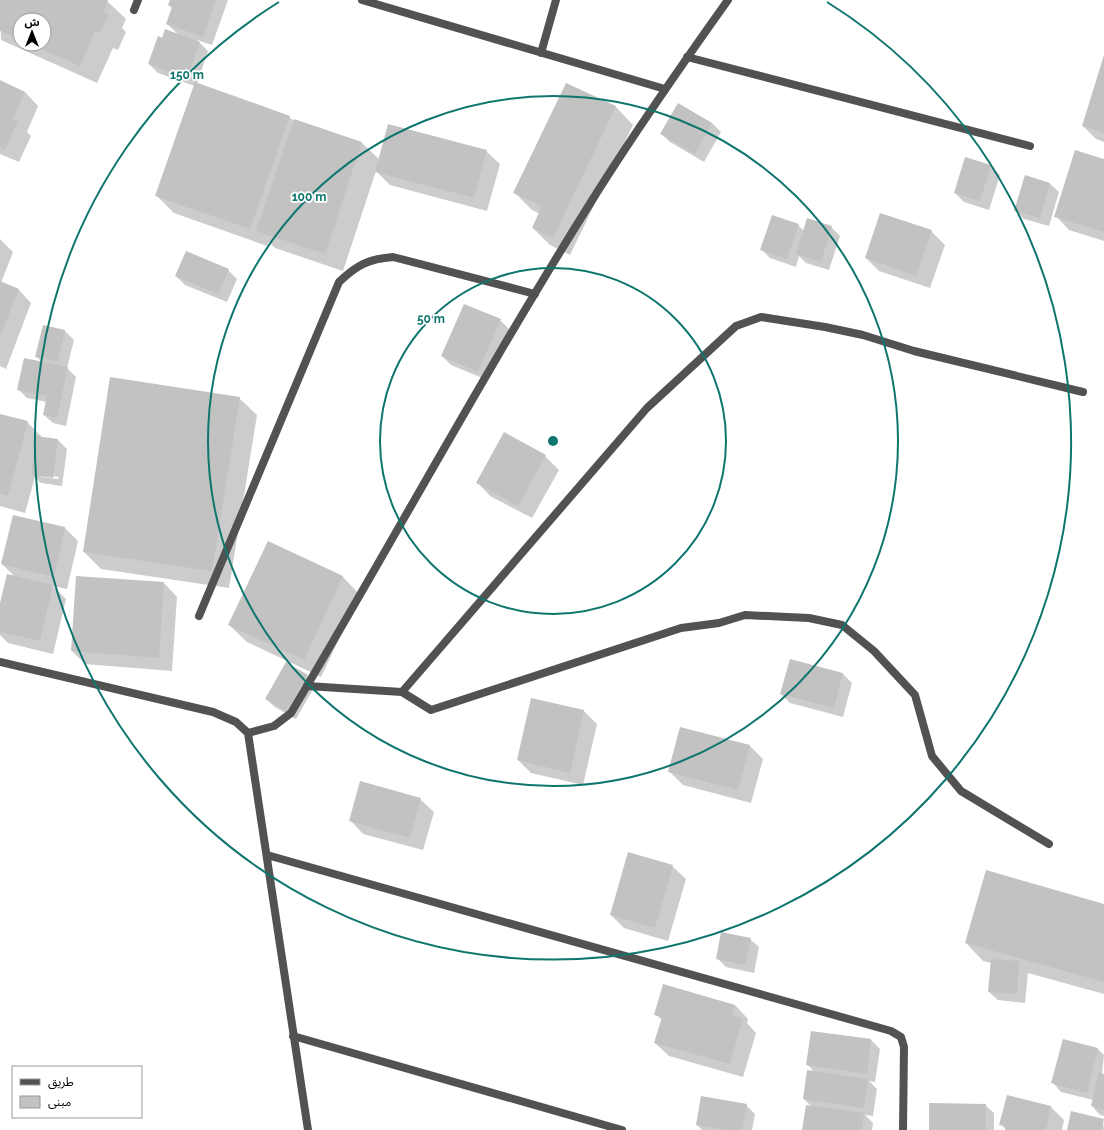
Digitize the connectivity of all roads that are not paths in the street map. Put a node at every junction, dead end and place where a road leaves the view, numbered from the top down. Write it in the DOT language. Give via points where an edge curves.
graph roads {
  1 [pos="138,0"];
  2 [pos="362,0"];
  3 [pos="556,0"];
  4 [pos="728,0"];
  5 [pos="134,10"];
  6 [pos="540,52"];
  7 [pos="687,58"];
  8 [pos="665,89"];
  9 [pos="1030,146"];
  10 [pos="535,294"];
  11 [pos="1083,392"];
  12 [pos="199,616"];
  13 [pos="0,662"];
  14 [pos="307,686"];
  15 [pos="402,692"];
  16 [pos="248,733"];
  17 [pos="1049,844"];
  18 [pos="267,855"];
  19 [pos="293,1036"];
  20 [pos="308,1130"];
  21 [pos="622,1130"];
  22 [pos="903,1130"];
  1 -- 5 [label="street"];
  2 -- 6 [label="street"];
  3 -- 6 [label="street"];
  4 -- 7 [label="street"];
  6 -- 8 [label="street"];
  7 -- 8 [label="street"];
  7 -- 9 [label="street"];
  8 -- 10 [label="street"];
  10 -- 12 [label="street" via="393,257 377,258 363,263 339,282"];
  10 -- 14 [label="street"];
  11 -- 15 [label="street" via="825,327 761,316 736,326 646,408"];
  13 -- 16 [label="street" via="213,712 236,722"];
  14 -- 15 [label="street"];
  14 -- 16 [label="street" via="291,713 283,721"];
  15 -- 17 [label="street" via="431,710 681,628 719,623 745,615 809,618 842,625 874,651 915,695 932,756 961,791"];
  16 -- 18 [label="street"];
  18 -- 19 [label="street"];
  18 -- 22 [label="street" via="892,1031 902,1037 904,1047"];
  19 -- 20 [label="street"];
  19 -- 21 [label="street"];
}
